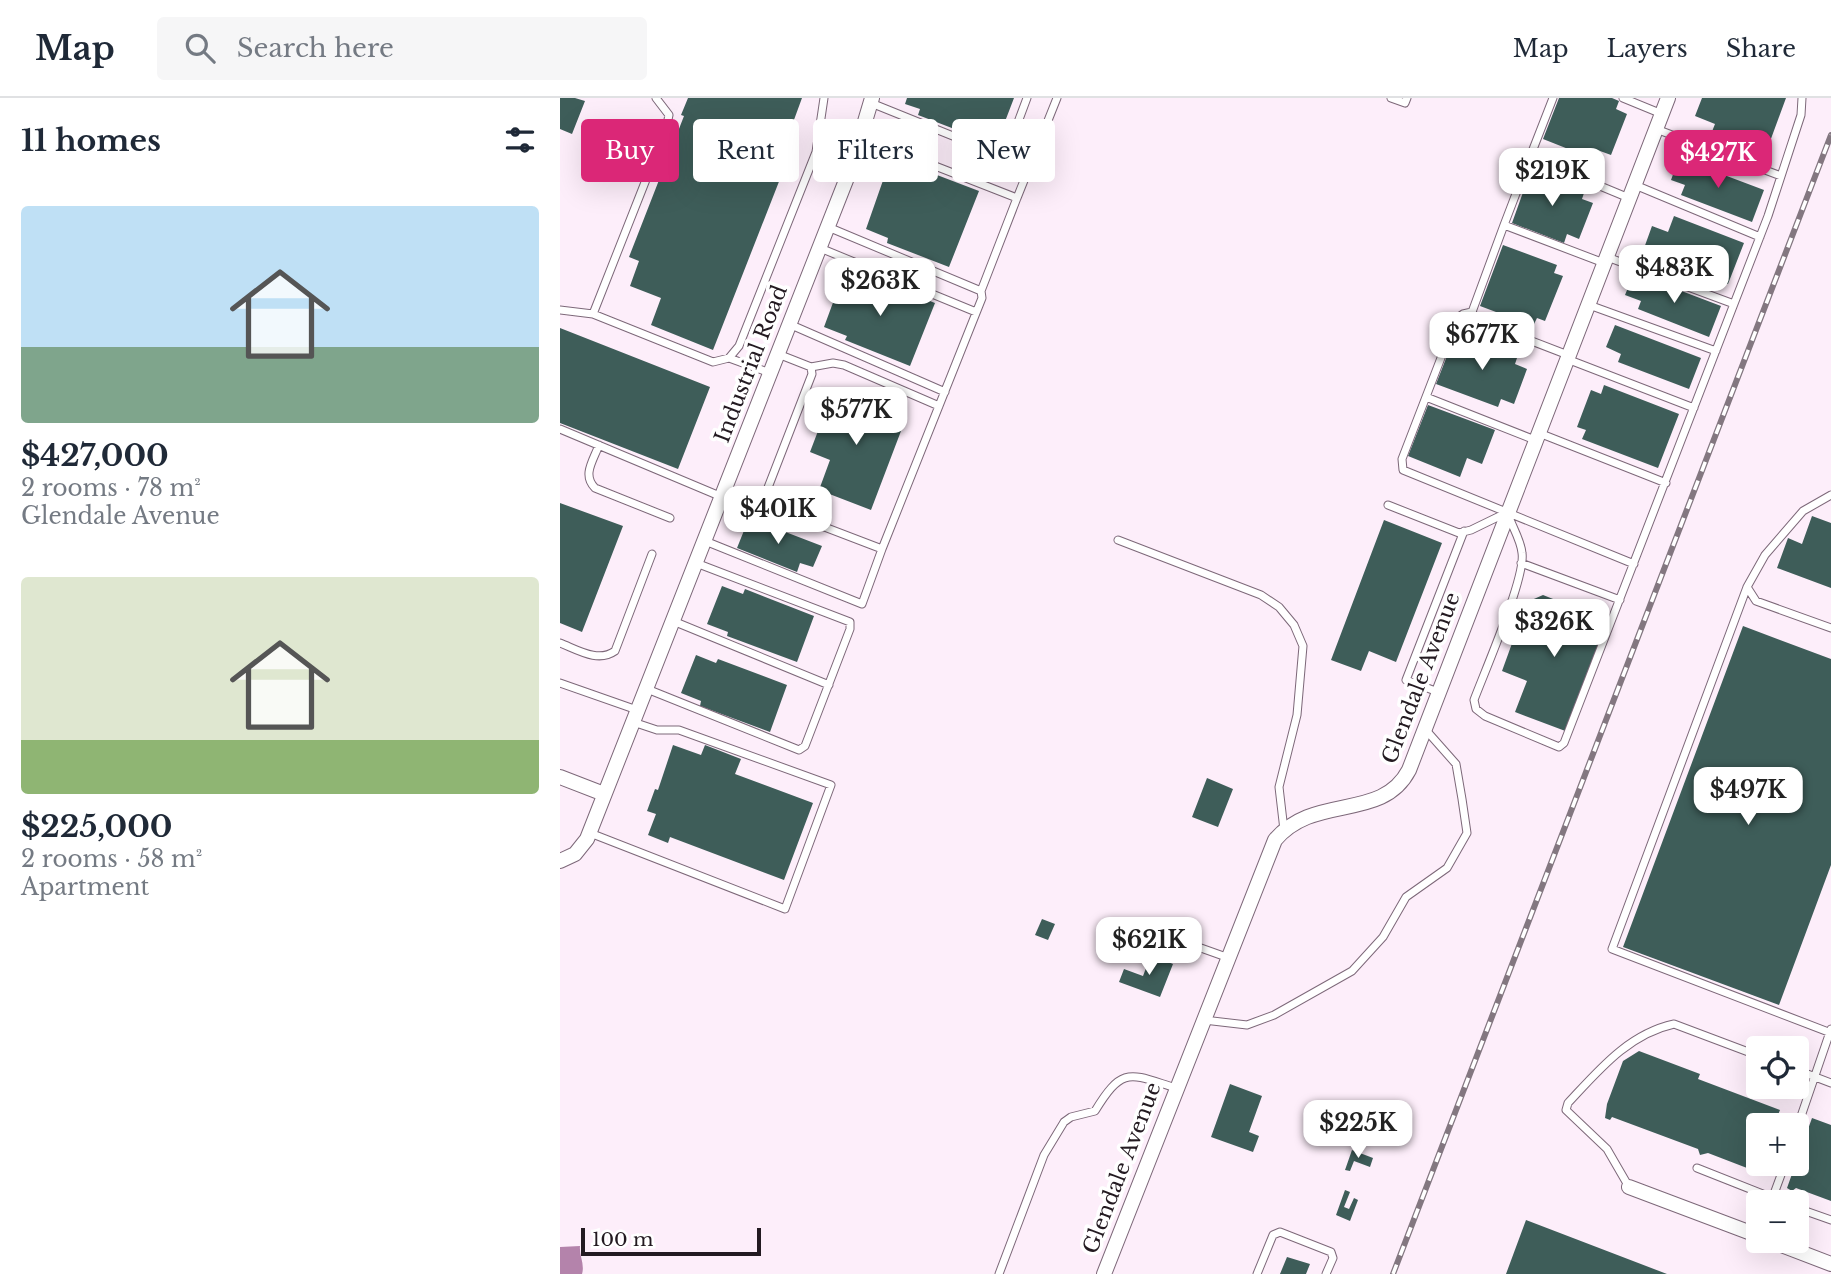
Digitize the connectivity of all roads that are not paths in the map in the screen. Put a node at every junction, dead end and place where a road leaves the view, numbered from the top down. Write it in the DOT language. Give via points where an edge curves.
graph roads {
  1 [pos="656,98"];
  2 [pos="824,98"];
  3 [pos="1027,98"];
  4 [pos="1057,98"];
  5 [pos="1391,98"];
  6 [pos="1407,98"];
  7 [pos="1553,98"];
  8 [pos="1623,98"];
  9 [pos="1668,98"];
  10 [pos="1802,98"];
  11 [pos="872,100"];
  12 [pos="1662,114"];
  13 [pos="821,119"];
  14 [pos="866,119"];
  15 [pos="1019,119"];
  16 [pos="1049,119"];
  17 [pos="1656,129"];
  18 [pos="952,134"];
  19 [pos="1530,157"];
  20 [pos="813,160"];
  21 [pos="938,167"];
  22 [pos="1782,176"];
  23 [pos="845,182"];
  24 [pos="1024,182"];
  25 [pos="1632,191"];
  26 [pos="1017,198"];
  27 [pos="1504,225"];
  28 [pos="828,227"];
  29 [pos="1760,237"];
  30 [pos="819,248"];
  31 [pos="1605,260"];
  32 [pos="981,291"];
  33 [pos="1588,304"];
  34 [pos="1734,304"];
  35 [pos="560,310"];
  36 [pos="976,312"];
  37 [pos="1472,312"];
  38 [pos="593,314"];
  39 [pos="789,324"];
  40 [pos="1716,351"];
  41 [pos="778,354"];
  42 [pos="1567,357"];
  43 [pos="729,358"];
  44 [pos="811,368"];
  45 [pos="770,373"];
  46 [pos="945,392"];
  47 [pos="1426,397"];
  48 [pos="939,405"];
  49 [pos="1694,408"];
  50 [pos="560,429"];
  51 [pos="1537,436"];
  52 [pos="599,445"];
  53 [pos="1665,483"];
  54 [pos="724,493"];
  55 [pos="1831,495"];
  56 [pos="762,503"];
  57 [pos="1388,505"];
  58 [pos="1507,513"];
  59 [pos="670,518"];
  60 [pos="1464,531"];
  61 [pos="1118,540"];
  62 [pos="705,541"];
  63 [pos="882,549"];
  64 [pos="652,554"];
  65 [pos="696,563"];
  66 [pos="1521,563"];
  67 [pos="1634,564"];
  68 [pos="1747,587"];
  69 [pos="1620,600"];
  70 [pos="673,621"];
  71 [pos="1831,628"];
  72 [pos="560,643"];
  73 [pos="560,683"];
  74 [pos="829,685"];
  75 [pos="646,689"];
  76 [pos="1438,692"];
  77 [pos="635,716"];
  78 [pos="1425,729"];
  79 [pos="560,776"];
  80 [pos="604,794"];
  81 [pos="1284,830"];
  82 [pos="588,836"];
  83 [pos="560,861"];
  84 [pos="1157,932"];
  85 [pos="1229,958"];
  86 [pos="1204,1020"];
  87 [pos="1831,1031"];
  88 [pos="1746,1051"];
  89 [pos="1809,1075"];
  90 [pos="1815,1077"];
  91 [pos="1831,1083"];
  92 [pos="1176,1088"];
  93 [pos="1802,1113"];
  94 [pos="1697,1168"];
  95 [pos="1629,1186"];
  96 [pos="1749,1190"];
  97 [pos="1809,1212"];
  98 [pos="1831,1220"];
  99 [pos="1746,1231"];
  100 [pos="1802,1253"];
  101 [pos="1831,1264"];
  102 [pos="999,1274"];
  103 [pos="1104,1274"];
  104 [pos="1257,1274"];
  105 [pos="1326,1274"];
  1 -- 38 [label="lane" via="669,115 666,129"];
  2 -- 13 [label="lane"];
  3 -- 15 [label="lane"];
  4 -- 16 [label="lane"];
  5 -- 6 [label="lane" via="1405,103"];
  7 -- 19 [label="lane"];
  8 -- 12 [label="lane"];
  9 -- 12 [label="street, Glendale Avenue"];
  10 -- 22 [label="lane"];
  11 -- 14 [label="street, Industrial Road"];
  11 -- 18 [label="lane"];
  12 -- 17 [label="street, Glendale Avenue"];
  17 -- 22 [label="lane"];
  17 -- 25 [label="street, Glendale Avenue"];
  19 -- 25 [label="lane"];
  19 -- 27 [label="lane"];
  20 -- 43 [label="lane" via="739,346"];
  21 -- 26 [label="lane"];
  22 -- 29 [label="lane"];
  23 -- 28 [label="street, Industrial Road"];
  24 -- 26 [label="lane"];
  25 -- 29 [label="lane"];
  25 -- 31 [label="street, Glendale Avenue"];
  26 -- 32 [label="lane"];
  27 -- 31 [label="lane"];
  27 -- 37 [label="lane"];
  28 -- 30 [label="street, Industrial Road"];
  28 -- 32 [label="lane"];
  29 -- 34 [label="lane"];
  30 -- 36 [label="lane"];
  30 -- 39 [label="street, Industrial Road"];
  31 -- 33 [label="street, Glendale Avenue"];
  31 -- 34 [label="lane"];
  32 -- 36 [label="lane"];
  33 -- 40 [label="lane"];
  33 -- 42 [label="street, Glendale Avenue"];
  34 -- 40 [label="lane"];
  35 -- 38 [label="lane"];
  36 -- 46 [label="lane"];
  37 -- 42 [label="lane" via="1477,320"];
  37 -- 47 [label="lane" via="1456,318"];
  38 -- 43 [label="lane" via="713,362"];
  39 -- 41 [label="street, Industrial Road"];
  39 -- 46 [label="lane"];
  40 -- 49 [label="lane"];
  41 -- 44 [label="lane"];
  41 -- 45 [label="street, Industrial Road"];
  42 -- 49 [label="lane"];
  42 -- 51 [label="street, Glendale Avenue"];
  43 -- 45 [label="lane"];
  44 -- 48 [label="lane" via="844,365"];
  44 -- 56 [label="lane"];
  45 -- 54 [label="street, Industrial Road"];
  46 -- 48 [label="lane"];
  47 -- 51 [label="lane"];
  47 -- 58 [label="lane" via="1402,459 1403,470"];
  48 -- 63 [label="lane"];
  49 -- 53 [label="lane"];
  50 -- 52 [label="lane"];
  51 -- 53 [label="lane"];
  51 -- 58 [label="street, Glendale Avenue"];
  52 -- 54 [label="lane"];
  52 -- 59 [label="lane" via="589,482"];
  53 -- 67 [label="lane"];
  54 -- 56 [label="lane"];
  54 -- 62 [label="street, Industrial Road"];
  55 -- 68 [label="lane" via="1803,511 1765,555"];
  56 -- 63 [label="lane"];
  57 -- 60 [label="lane" via="1441,527"];
  58 -- 60 [label="lane"];
  58 -- 66 [label="lane"];
  58 -- 67 [label="lane"];
  58 -- 76 [label="street, Glendale Avenue"];
  60 -- 76 [label="lane" via="1406,680"];
  61 -- 81 [label="lane" via="1261,595 1294,625 1303,646 1302,667 1297,715 1279,787"];
  62 -- 63 [label="lane" via="862,604"];
  62 -- 65 [label="street, Industrial Road"];
  64 -- 72 [label="lane" via="615,651 595,657"];
  65 -- 70 [label="street, Industrial Road"];
  65 -- 74 [label="lane" via="850,622"];
  66 -- 69 [label="lane"];
  66 -- 69 [label="lane" via="1474,700 1485,716 1559,747"];
  67 -- 69 [label="lane"];
  68 -- 71 [label="lane" via="1756,601"];
  68 -- 87 [label="lane" via="1612,949"];
  70 -- 74 [label="lane"];
  70 -- 75 [label="street, Industrial Road"];
  73 -- 77 [label="lane"];
  74 -- 75 [label="lane" via="805,746 799,750"];
  75 -- 77 [label="street, Industrial Road"];
  76 -- 78 [label="street, Glendale Avenue"];
  77 -- 80 [label="street, Industrial Road"];
  77 -- 82 [label="lane" via="657,730 679,730 831,785 785,909"];
  78 -- 81 [label="street, Glendale Avenue" via="1396,789 1372,801 1311,815"];
  78 -- 86 [label="lane" via="1456,764 1462,799 1467,834 1447,868 1406,897 1382,937 1352,971 1247,1025"];
  79 -- 80 [label="street"];
  80 -- 82 [label="street, Industrial Road"];
  81 -- 85 [label="street, Glendale Avenue" via="1275,840"];
  82 -- 83 [label="street" via="575,854"];
  84 -- 85 [label="lane"];
  85 -- 86 [label="street, Glendale Avenue"];
  86 -- 92 [label="street, Glendale Avenue"];
  87 -- 90 [label="lane"];
  88 -- 95 [label="lane" via="1674,1024 1665,1026 1625,1046 1567,1103 1566,1110 1607,1149"];
  89 -- 90 [label="lane"];
  90 -- 91 [label="lane"];
  90 -- 93 [label="lane"];
  92 -- 102 [label="lane" via="1132,1075 1120,1079 1095,1111 1064,1122 1044,1155"];
  92 -- 103 [label="street, Glendale Avenue"];
  94 -- 96 [label="lane"];
  95 -- 99 [label="street"];
  97 -- 98 [label="lane"];
  100 -- 101 [label="street"];
  104 -- 105 [label="lane" via="1273,1235 1280,1232 1331,1252"];
}
